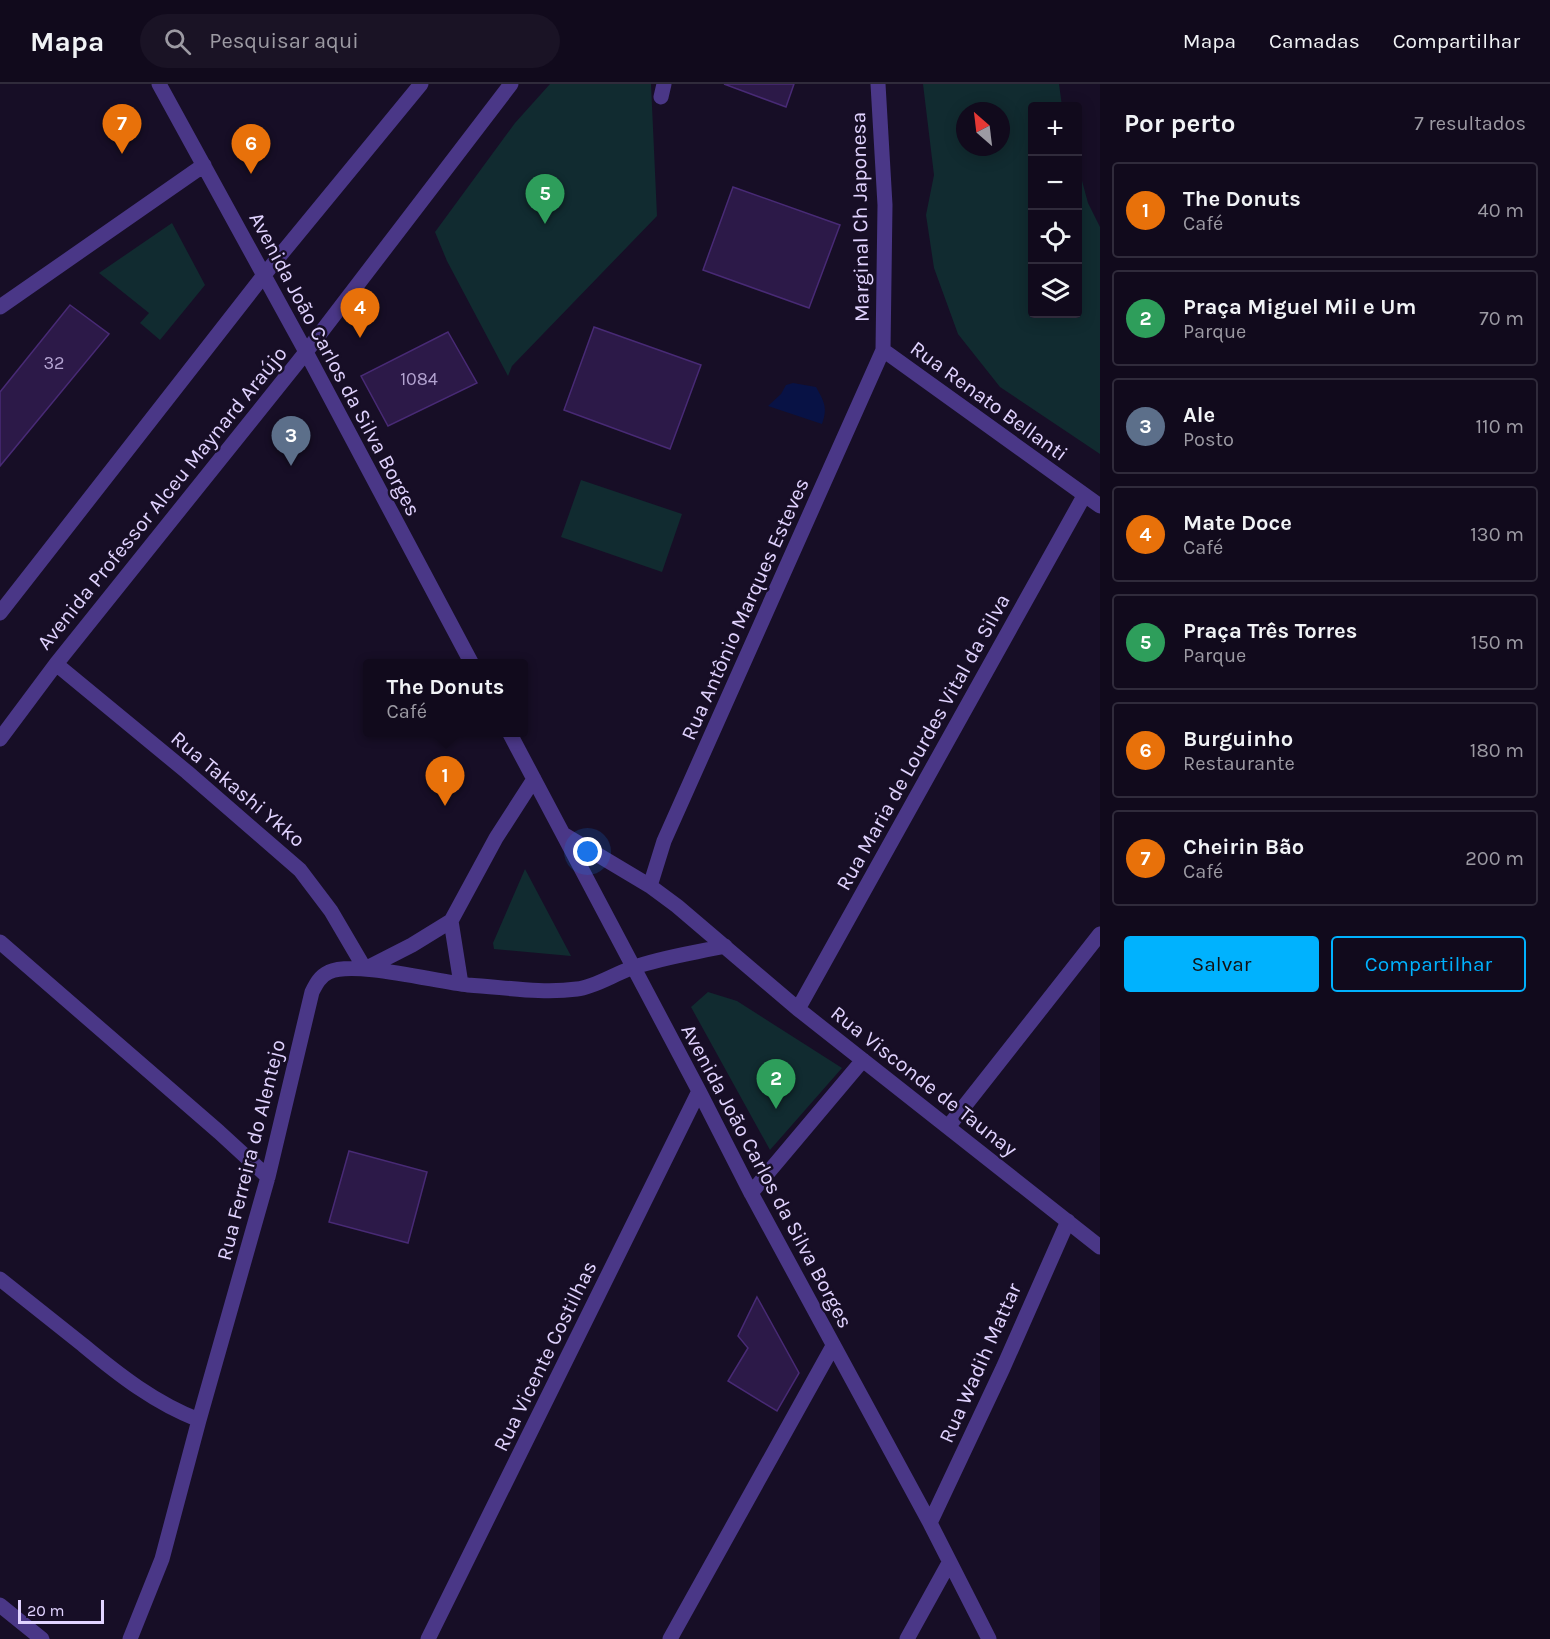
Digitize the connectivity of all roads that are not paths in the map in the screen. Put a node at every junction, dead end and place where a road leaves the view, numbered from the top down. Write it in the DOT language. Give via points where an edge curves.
graph roads {
  1 [pos="159,84"];
  2 [pos="421,84"];
  3 [pos="511,84"];
  4 [pos="878,84"];
  5 [pos="204,165"];
  6 [pos="264,275"];
  7 [pos="0,307"];
  8 [pos="883,350"];
  9 [pos="306,352"];
  10 [pos="1084,496"];
  11 [pos="1100,506"];
  12 [pos="0,613"];
  13 [pos="470,659"];
  14 [pos="56,664"];
  15 [pos="513,737"];
  16 [pos="0,739"];
  17 [pos="534,779"];
  18 [pos="563,834"];
  19 [pos="650,886"];
  20 [pos="451,921"];
  21 [pos="1100,934"];
  22 [pos="0,942"];
  23 [pos="725,946"];
  24 [pos="632,968"];
  25 [pos="365,969"];
  26 [pos="460,984"];
  27 [pos="798,1009"];
  28 [pos="863,1060"];
  29 [pos="699,1091"];
  30 [pos="948,1126"];
  31 [pos="268,1177"];
  32 [pos="750,1193"];
  33 [pos="1068,1221"];
  34 [pos="1100,1247"];
  35 [pos="0,1279"];
  36 [pos="833,1346"];
  37 [pos="199,1420"];
  38 [pos="930,1523"];
  39 [pos="950,1563"];
  40 [pos="0,1605"];
  41 [pos="42,1639"];
  42 [pos="130,1639"];
  43 [pos="428,1639"];
  44 [pos="670,1639"];
  45 [pos="907,1639"];
  46 [pos="989,1639"];
  1 -- 5 [label="street, Avenida João Carlos da Silva Borges"];
  2 -- 6 [label="street"];
  3 -- 9 [label="street, Avenida Professor Alceu Maynard Araújo"];
  4 -- 8 [label="street, Marginal Ch Japonesa" via="885,205"];
  5 -- 6 [label="street, Avenida João Carlos da Silva Borges"];
  5 -- 7 [label="street"];
  6 -- 9 [label="street, Avenida João Carlos da Silva Borges"];
  6 -- 12 [label="street"];
  8 -- 10 [label="street, Rua Renato Bellanti"];
  8 -- 19 [label="street, Rua Antônio Marques Esteves" via="664,841"];
  9 -- 13 [label="street, Avenida João Carlos da Silva Borges"];
  9 -- 14 [label="street, Avenida Professor Alceu Maynard Araújo"];
  10 -- 11 [label="street, Rua Renato Bellanti"];
  10 -- 27 [label="street, Rua Maria de Lourdes Vital da Silva"];
  14 -- 16 [label="street, Avenida Professor Alceu Maynard Araújo"];
  14 -- 25 [label="street, Rua Takashi Ykko" via="300,870 331,911"];
  15 -- 17 [label="street, Avenida João Carlos da Silva Borges"];
  17 -- 18 [label="street, Avenida João Carlos da Silva Borges"];
  17 -- 20 [label="street" via="496,838"];
  18 -- 19 [label="street, Rua Visconde de Taunay"];
  18 -- 24 [label="street, Avenida João Carlos da Silva Borges"];
  19 -- 23 [label="street, Rua Visconde de Taunay"];
  20 -- 25 [label="street"];
  20 -- 26 [label="street"];
  21 -- 30 [label="street"];
  22 -- 31 [label="street"];
  23 -- 24 [label="street"];
  23 -- 27 [label="street, Rua Visconde de Taunay"];
  24 -- 26 [label="street, Rua Ferreira do Alentejo" via="580,989 553,991"];
  24 -- 29 [label="street, Avenida João Carlos da Silva Borges"];
  25 -- 26 [label="street, Rua Ferreira do Alentejo"];
  25 -- 31 [label="street, Rua Ferreira do Alentejo" via="328,972 312,992"];
  27 -- 28 [label="street, Rua Visconde de Taunay"];
  28 -- 30 [label="street, Rua Visconde de Taunay"];
  28 -- 32 [label="street"];
  29 -- 32 [label="street, Avenida João Carlos da Silva Borges"];
  29 -- 43 [label="street, Rua Vicente Costilhas"];
  30 -- 33 [label="street, Rua Visconde de Taunay"];
  31 -- 37 [label="street, Rua Ferreira do Alentejo"];
  32 -- 36 [label="street, Avenida João Carlos da Silva Borges"];
  33 -- 34 [label="street, Rua Visconde de Taunay"];
  33 -- 38 [label="street, Rua Wadih Mattar"];
  35 -- 37 [label="street" via="141,1390 177,1412"];
  36 -- 38 [label="street, Avenida João Carlos da Silva Borges"];
  36 -- 44 [label="street"];
  37 -- 42 [label="street, Rua Ferreira do Alentejo" via="162,1559"];
  38 -- 39 [label="street, Avenida João Carlos da Silva Borges"];
  39 -- 45 [label="street"];
  39 -- 46 [label="street, Avenida João Carlos da Silva Borges"];
  40 -- 41 [label="street"];
}
